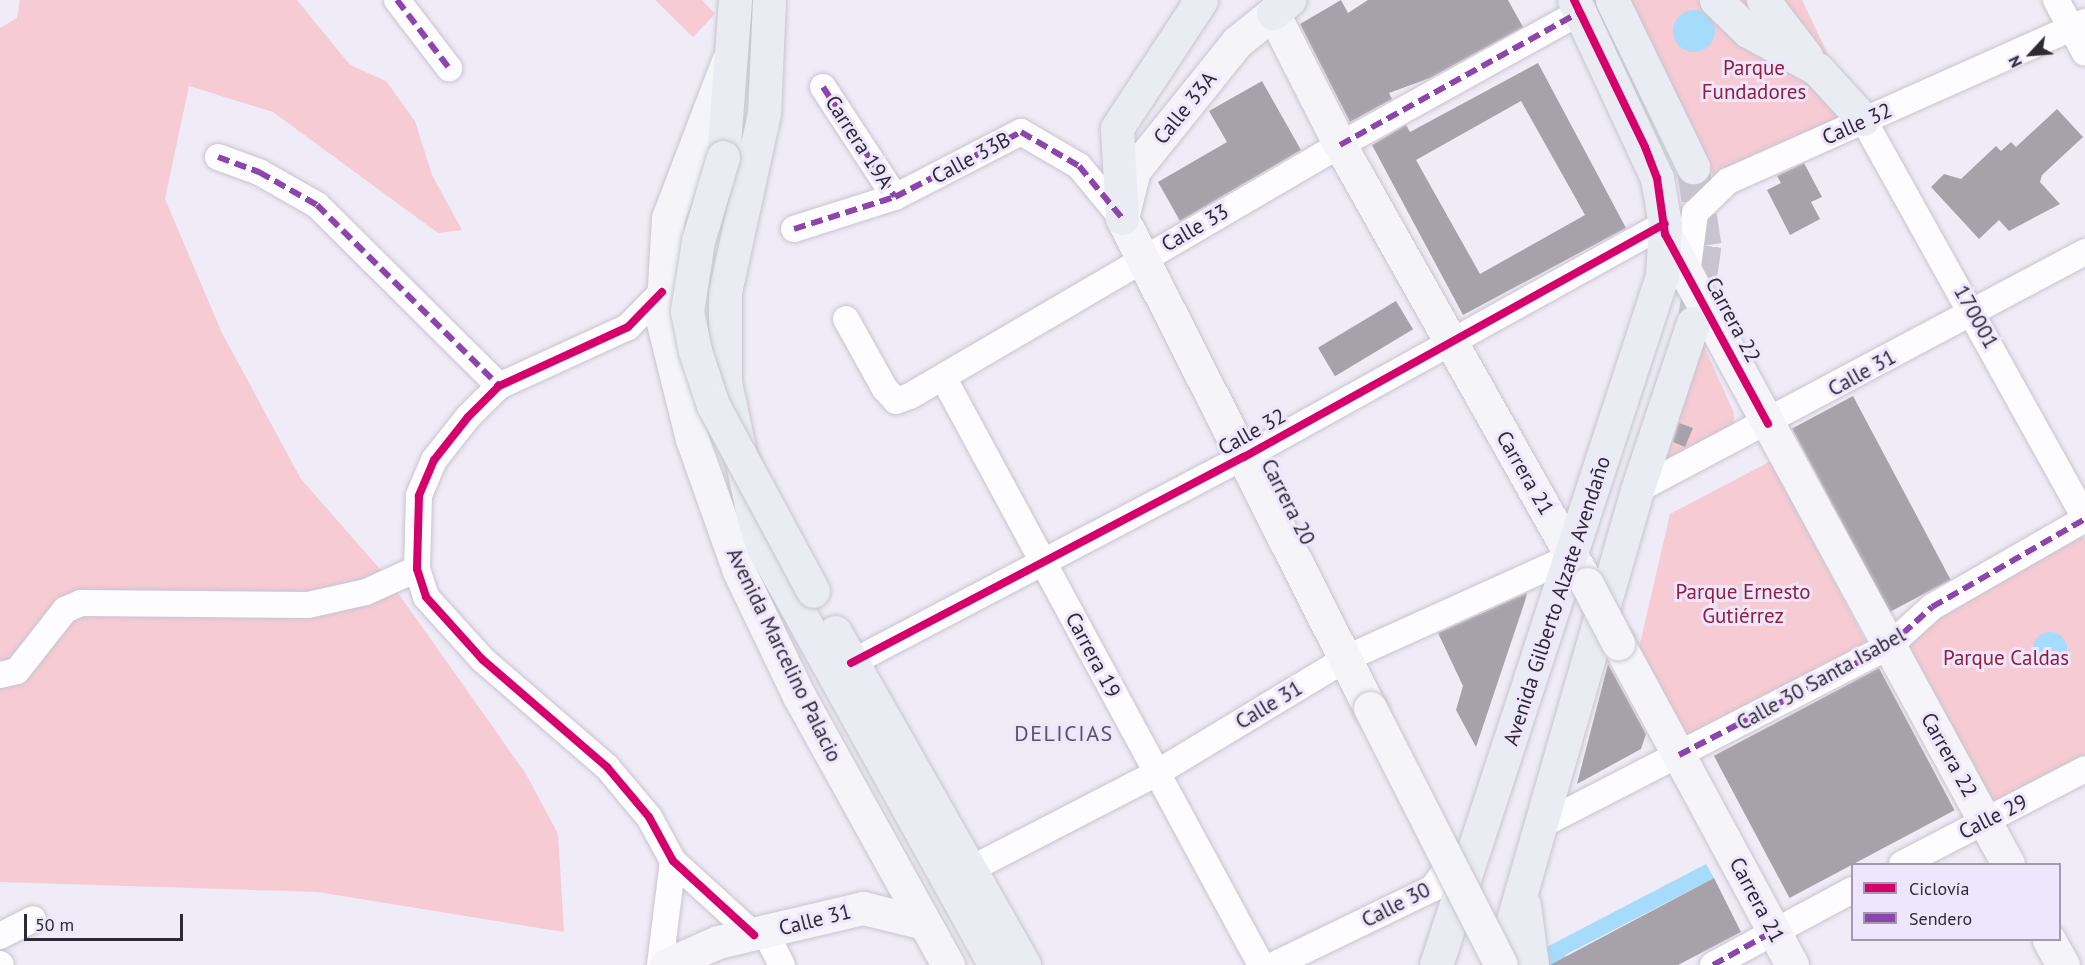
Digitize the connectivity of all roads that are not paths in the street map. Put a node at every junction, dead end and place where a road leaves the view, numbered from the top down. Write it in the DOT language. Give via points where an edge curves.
graph roads {
  1 [pos="397,0"];
  2 [pos="735,0"];
  3 [pos="769,0"];
  4 [pos="1201,0"];
  5 [pos="1612,0"];
  6 [pos="1634,0"];
  7 [pos="1716,0"];
  8 [pos="1763,0"];
  9 [pos="2056,0"];
  10 [pos="1279,4"];
  11 [pos="1577,6"];
  12 [pos="2079,26"];
  13 [pos="733,51"];
  14 [pos="2085,53"];
  15 [pos="449,68"];
  16 [pos="1647,68"];
  17 [pos="1817,69"];
  18 [pos="823,87"];
  19 [pos="1863,119"];
  20 [pos="1340,145"];
  21 [pos="218,157"];
  22 [pos="1693,167"];
  23 [pos="895,198"];
  24 [pos="1122,218"];
  25 [pos="794,229"];
  26 [pos="1665,229"];
  27 [pos="2085,252"];
  28 [pos="1143,258"];
  29 [pos="1687,274"];
  30 [pos="662,292"];
  31 [pos="1973,312"];
  32 [pos="846,319"];
  33 [pos="1693,323"];
  34 [pos="1450,342"];
  35 [pos="943,377"];
  36 [pos="499,386"];
  37 [pos="1768,423"];
  38 [pos="1244,457"];
  39 [pos="1637,490"];
  40 [pos="2085,519"];
  41 [pos="1044,564"];
  42 [pos="417,569"];
  43 [pos="1580,570"];
  44 [pos="1889,646"];
  45 [pos="1347,658"];
  46 [pos="851,663"];
  47 [pos="0,675"];
  48 [pos="1679,755"];
  49 [pos="2085,769"];
  50 [pos="1157,773"];
  51 [pos="894,790"];
  52 [pos="1985,821"];
  53 [pos="1545,823"];
  54 [pos="1482,829"];
  55 [pos="1443,845"];
  56 [pos="890,859"];
  57 [pos="673,861"];
  58 [pos="1904,863"];
  59 [pos="2007,863"];
  60 [pos="973,868"];
  61 [pos="1526,879"];
  62 [pos="1851,891"];
  63 [pos="863,908"];
  64 [pos="33,919"];
  65 [pos="924,923"];
  66 [pos="1774,931"];
  67 [pos="760,933"];
  68 [pos="0,936"];
  69 [pos="2050,941"];
  70 [pos="660,965"];
  71 [pos="666,965"];
  72 [pos="782,965"];
  73 [pos="948,965"];
  74 [pos="985,965"];
  75 [pos="995,965"];
  76 [pos="1024,965"];
  77 [pos="1261,965"];
  78 [pos="1274,965"];
  79 [pos="1436,965"];
  80 [pos="1500,965"];
  81 [pos="1532,965"];
  82 [pos="1713,965"];
  83 [pos="1792,965"];
  84 [pos="2063,965"];
  1 -- 15 [label="street"];
  2 -- 13 [label="main road, Avenida Marcelino Palacio"];
  3 -- 51 [label="main road, Avenida Marcelino Palacio" via="764,113 725,292 725,382 762,545"];
  4 -- 24 [label="main road" via="1117,128"];
  5 -- 16 [label="main road"];
  6 -- 16 [label="main road"];
  7 -- 17 [label="main road" via="1748,32"];
  8 -- 17 [label="main road"];
  9 -- 12 [label="street"];
  10 -- 20 [label="main road, Carrera 21"];
  10 -- 24 [label="main road, Calle 33A" via="1237,42 1134,170"];
  11 -- 20 [label="street, Calle 33"];
  11 -- 26 [label="main road" via="1645,147"];
  12 -- 14 [label="street"];
  12 -- 19 [label="street, Calle 32"];
  13 -- 30 [label="main road, Avenida Marcelino Palacio" via="668,218"];
  13 -- 46 [label="main road, Avenida Marcelino Palacio, bridge" via="723,157 698,240 687,310 695,351 713,405"];
  16 -- 22 [label="main road"];
  17 -- 19 [label="main road"];
  18 -- 23 [label="street, Carrera 19A"];
  19 -- 29 [label="street, Calle 32" via="1728,182 1707,200 1690,225"];
  19 -- 31 [label="street, 170001"];
  20 -- 28 [label="street, Calle 33"];
  20 -- 34 [label="main road, Carrera 21"];
  21 -- 36 [label="street" via="259,172 317,205"];
  23 -- 24 [label="street, Calle 33B" via="1021,132 1079,166"];
  23 -- 25 [label="street, Calle 33B"];
  24 -- 28 [label="main road, Carrera 20"];
  26 -- 29 [label="main road, Carrera 22"];
  26 -- 34 [label="street, Calle 32"];
  26 -- 43 [label="main road, Avenida Gilberto Alzate Avendaño" via="1654,307"];
  27 -- 31 [label="street, Calle 31"];
  28 -- 35 [label="street, Calle 33"];
  28 -- 38 [label="main road, Carrera 20"];
  29 -- 37 [label="main road, Carrera 22"];
  30 -- 36 [label="street" via="639,318 616,334"];
  30 -- 56 [label="main road, Avenida Marcelino Palacio" via="662,319 692,439 739,571 799,696"];
  31 -- 37 [label="street, Calle 31"];
  31 -- 40 [label="street, 170001"];
  32 -- 35 [label="street, Calle 33" via="896,401"];
  33 -- 39 [label="main road, Avenida Gilberto Alzate Avendaño"];
  34 -- 38 [label="street, Calle 32"];
  34 -- 43 [label="main road, Carrera 21"];
  35 -- 41 [label="street, Carrera 19"];
  36 -- 42 [label="street" via="434,460 415,519"];
  37 -- 39 [label="street, Calle 31"];
  37 -- 44 [label="main road, Carrera 22"];
  38 -- 41 [label="street, Calle 32"];
  38 -- 45 [label="main road, Carrera 20"];
  39 -- 53 [label="main road, Avenida Gilberto Alzate Avendaño"];
  40 -- 44 [label="street, Calle 30 Santa Isabel" via="1932,606"];
  41 -- 46 [label="street, Calle 32"];
  41 -- 50 [label="street, Carrera 19"];
  42 -- 47 [label="street" via="366,592 308,605 81,603 65,610 17,671"];
  42 -- 57 [label="street" via="426,597 483,660 607,767 649,817"];
  43 -- 45 [label="street, Calle 31"];
  43 -- 48 [label="main road, Carrera 21, bridge"];
  43 -- 54 [label="main road, Avenida Gilberto Alzate Avendaño"];
  44 -- 48 [label="street, Calle 30 Santa Isabel"];
  44 -- 52 [label="main road, Carrera 22"];
  45 -- 50 [label="street, Calle 31"];
  45 -- 55 [label="street, Carrera 20"];
  45 -- 80 [label="main road, Carrera 20, bridge"];
  46 -- 60 [label="main road, Avenida Marcelino Palacio"];
  48 -- 53 [label="street, Calle 30 Santa Isabel"];
  48 -- 66 [label="main road, Carrera 21"];
  49 -- 52 [label="street, Calle 29"];
  50 -- 60 [label="street, Calle 31"];
  50 -- 77 [label="street, Carrera 19"];
  51 -- 56 [label="main road, Calle 31"];
  51 -- 74 [label="main road, Avenida Marcelino Palacio"];
  51 -- 75 [label="main road, Avenida Marcelino Palacio"];
  52 -- 58 [label="street, Calle 29"];
  52 -- 59 [label="main road, Carrera 22"];
  53 -- 61 [label="main road, Avenida Gilberto Alzate Avendaño"];
  54 -- 55 [label="street" via="1464,843"];
  54 -- 79 [label="main road, Avenida Gilberto Alzate Avendaño"];
  55 -- 78 [label="street, Calle 30" via="1449,865 1433,888"];
  56 -- 63 [label="main road, Calle 31"];
  56 -- 65 [label="main road, Avenida Marcelino Palacio"];
  57 -- 67 [label="street"];
  57 -- 70 [label="street"];
  60 -- 76 [label="main road, Avenida Marcelino Palacio"];
  61 -- 80 [label="main road, Avenida Gilberto Alzate Avendaño"];
  61 -- 81 [label="main road" via="1523,919"];
  62 -- 66 [label="street"];
  63 -- 65 [label="main road, Calle 31"];
  63 -- 67 [label="main road, Calle 31"];
  64 -- 68 [label="street"];
  65 -- 73 [label="main road, Avenida Marcelino Palacio"];
  66 -- 82 [label="street"];
  66 -- 83 [label="main road, Carrera 21"];
  67 -- 71 [label="main road, Calle 31" via="718,942"];
  67 -- 72 [label="street"];
  69 -- 84 [label="main road"];
}
